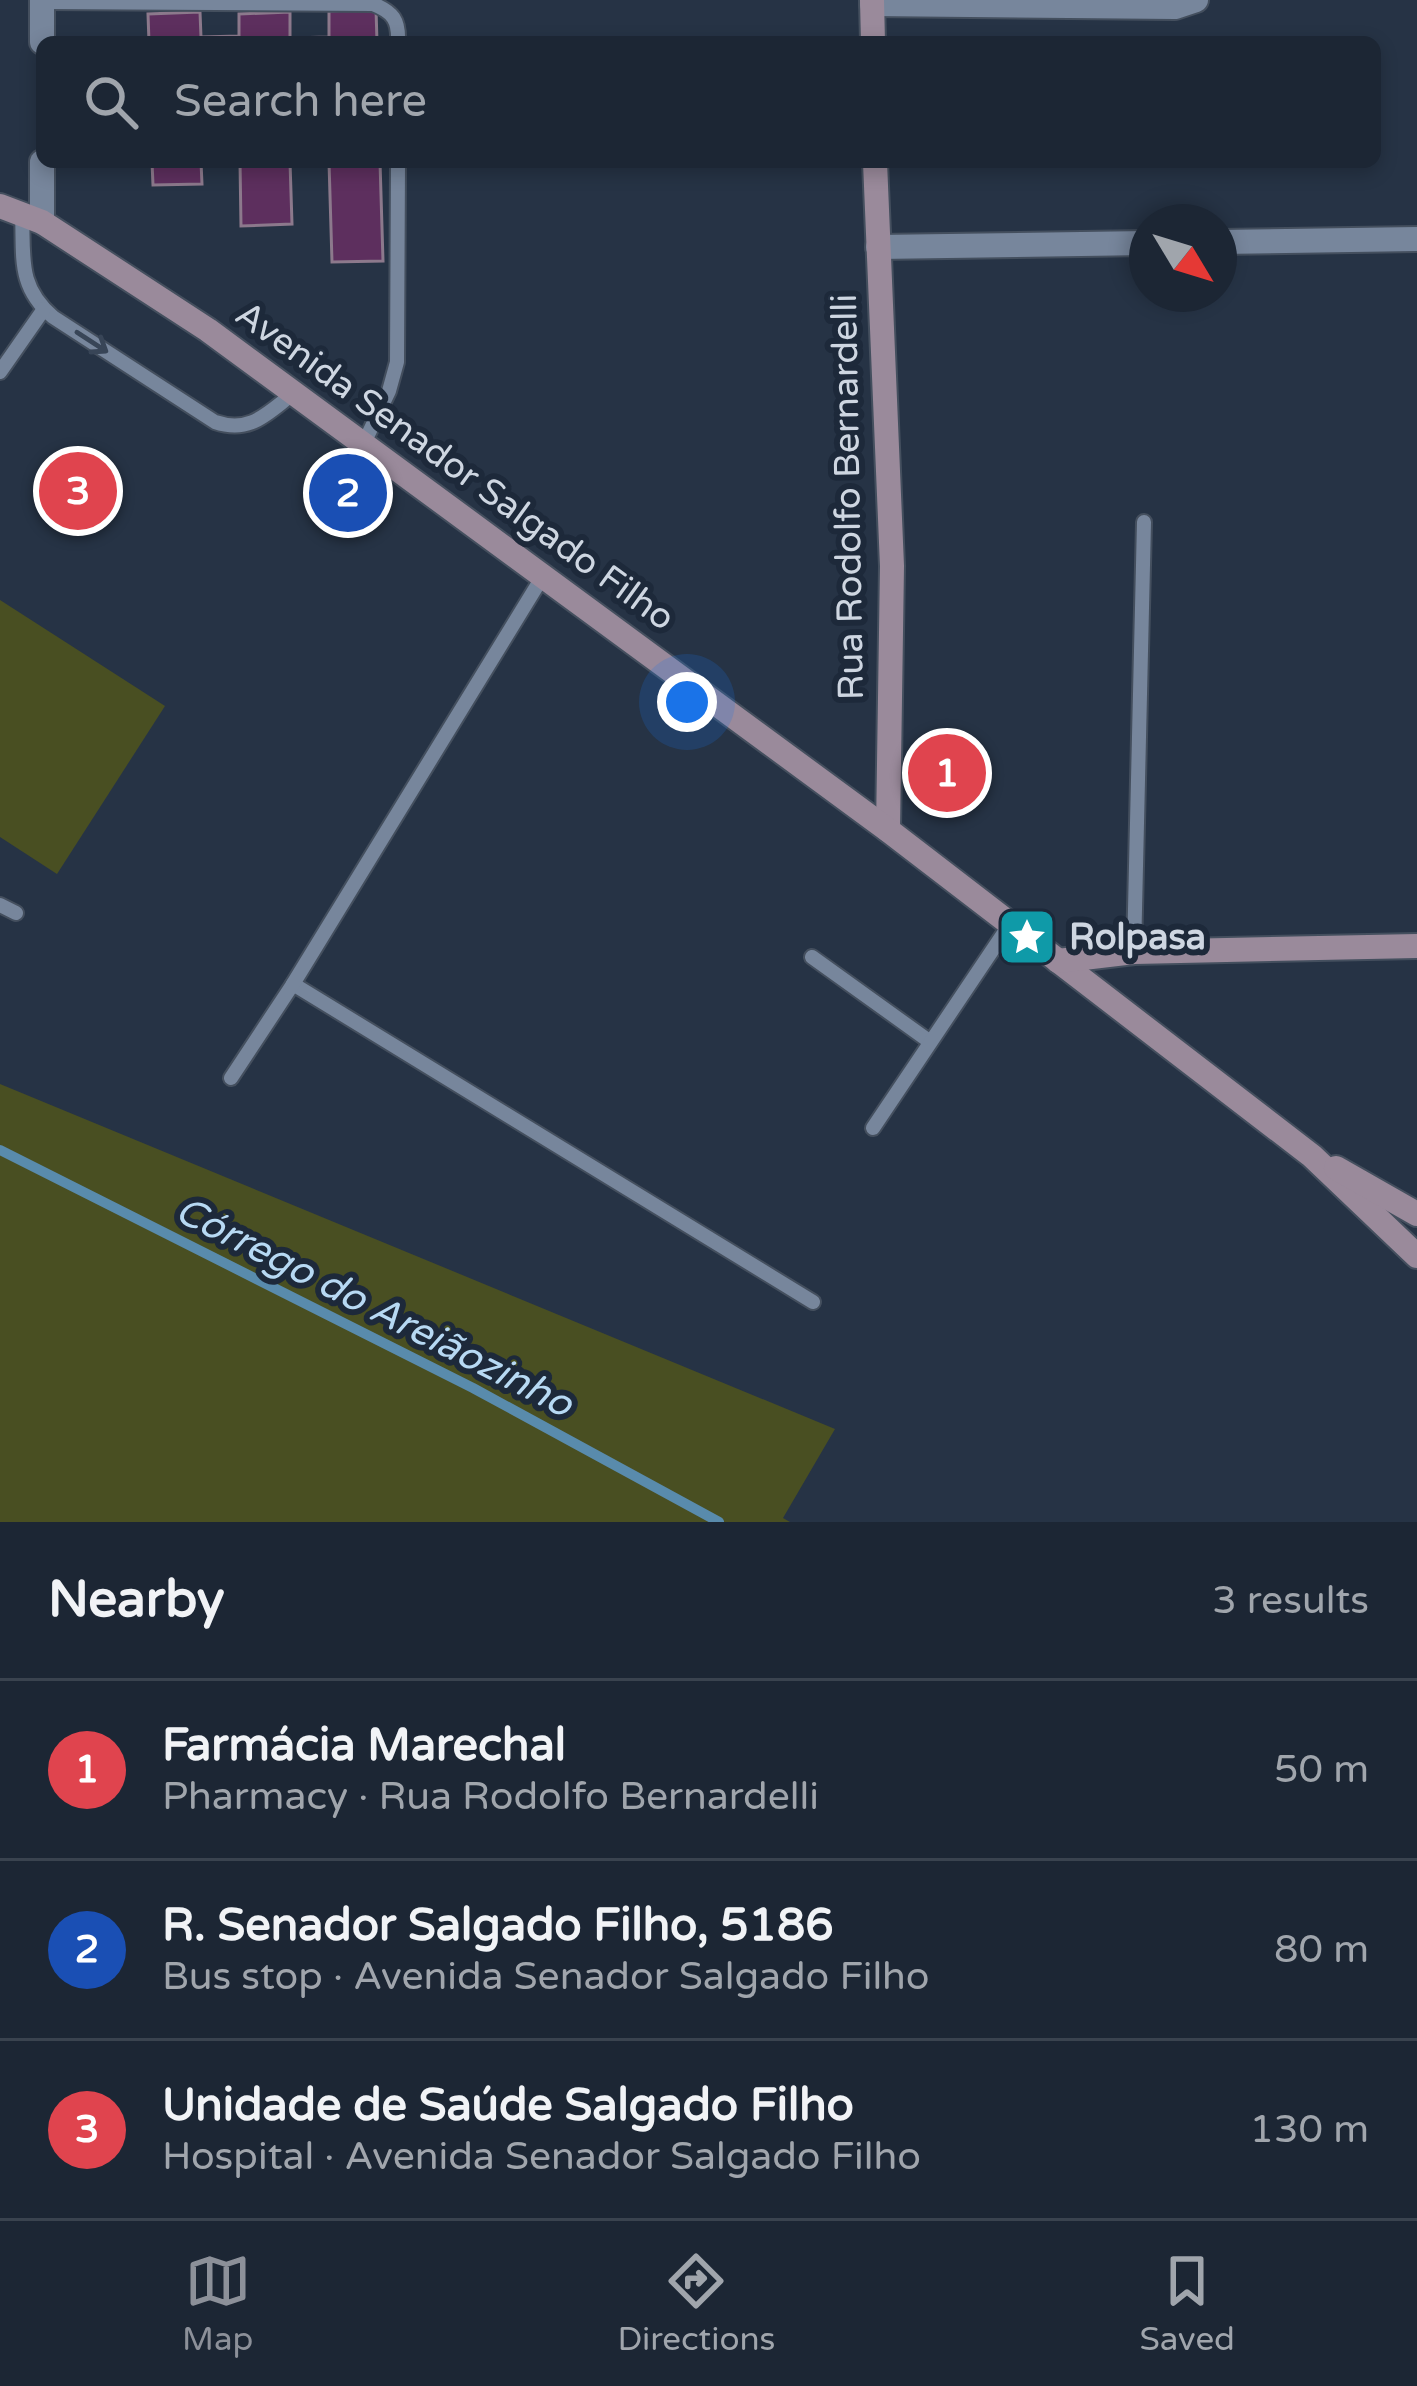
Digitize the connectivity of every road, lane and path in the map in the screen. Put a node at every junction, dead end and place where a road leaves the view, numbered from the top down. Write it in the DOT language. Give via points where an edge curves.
graph roads {
  1 [pos="1196,0"];
  2 [pos="42,1"];
  3 [pos="872,2"];
  4 [pos="42,36"];
  5 [pos="398,36"];
  6 [pos="872,36"];
  7 [pos="40,168"];
  8 [pos="398,168"];
  9 [pos="875,168"];
  10 [pos="22,214"];
  11 [pos="1417,239"];
  12 [pos="1237,242"];
  13 [pos="1129,243"];
  14 [pos="878,247"];
  15 [pos="44,308"];
  16 [pos="0,372"];
  17 [pos="295,393"];
  18 [pos="364,443"];
  19 [pos="1144,522"];
  20 [pos="543,576"];
  21 [pos="888,830"];
  22 [pos="0,905"];
  23 [pos="16,913"];
  24 [pos="1010,924"];
  25 [pos="1417,946"];
  26 [pos="1134,952"];
  27 [pos="812,957"];
  28 [pos="1058,962"];
  29 [pos="293,984"];
  30 [pos="929,1041"];
  31 [pos="231,1078"];
  32 [pos="873,1128"];
  33 [pos="1312,1156"];
  34 [pos="1417,1214"];
  35 [pos="1417,1256"];
  36 [pos="813,1302"];
  1 -- 3 [label="street" via="1175,7"];
  2 -- 4 [label="street"];
  2 -- 5 [label="lane" via="373,4 390,11"];
  3 -- 6 [label="main road"];
  7 -- 10 [label="street"];
  8 -- 18 [label="lane" via="397,362"];
  9 -- 14 [label="main road, Rua Rodolfo Bernardelli"];
  10 -- 15 [label="lane" via="25,276"];
  10 -- 17 [label="main road, Avenida Senador Salgado Filho"];
  11 -- 12 [label="street"];
  13 -- 14 [label="street"];
  14 -- 21 [label="main road, Rua Rodolfo Bernardelli" via="892,566"];
  15 -- 16 [label="lane"];
  15 -- 17 [label="lane, one-way" via="215,422 252,423"];
  17 -- 18 [label="main road, Avenida Senador Salgado Filho"];
  18 -- 20 [label="main road, Avenida Senador Salgado Filho"];
  19 -- 26 [label="lane"];
  20 -- 21 [label="main road, Avenida Senador Salgado Filho"];
  20 -- 29 [label="lane"];
  21 -- 24 [label="main road, Avenida Senador Salgado Filho"];
  22 -- 23 [label="lane"];
  24 -- 28 [label="main road, Avenida Senador Salgado Filho"];
  24 -- 30 [label="lane"];
  25 -- 26 [label="main road"];
  26 -- 28 [label="main road"];
  27 -- 30 [label="lane"];
  28 -- 33 [label="main road, Avenida Senador Salgado Filho"];
  29 -- 31 [label="lane"];
  29 -- 36 [label="lane"];
  30 -- 32 [label="lane"];
  33 -- 34 [label="main road, Avenida Senador Salgado Filho"];
  33 -- 35 [label="main road, Avenida Senador Salgado Filho"];
}
